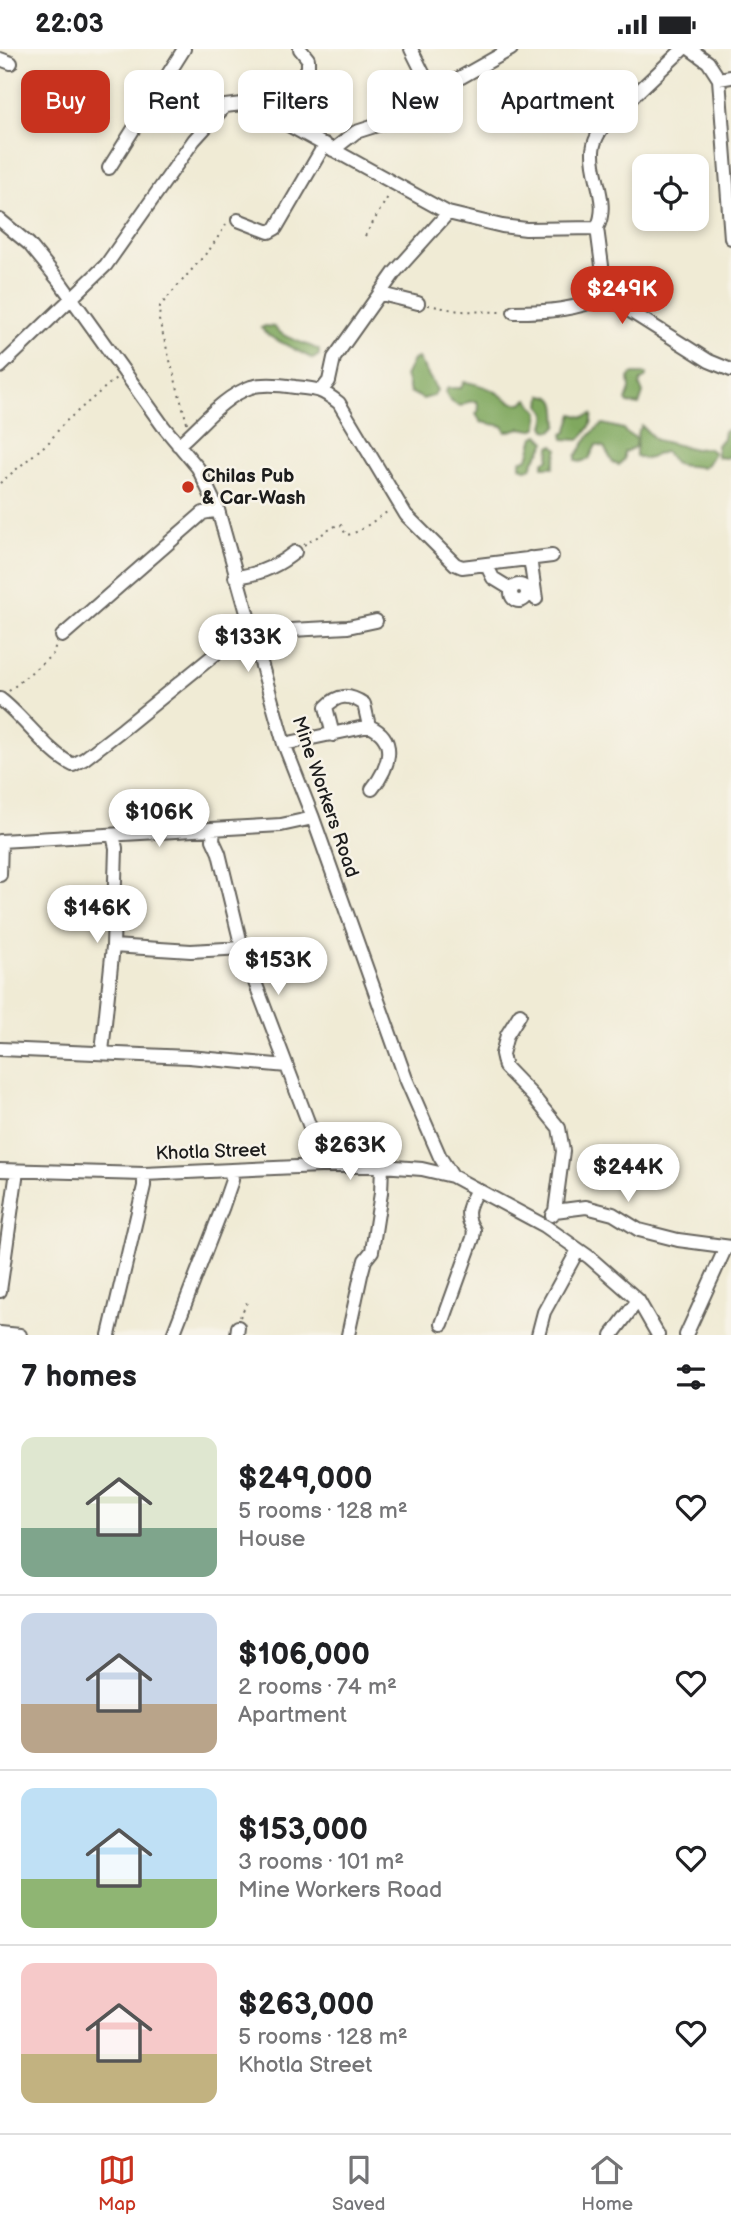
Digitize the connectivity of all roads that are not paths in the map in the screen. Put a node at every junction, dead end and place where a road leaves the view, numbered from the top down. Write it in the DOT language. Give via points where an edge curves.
graph roads {
  1 [pos="184,49"];
  2 [pos="300,49"];
  3 [pos="411,49"];
  4 [pos="511,49"];
  5 [pos="683,49"];
  6 [pos="690,49"];
  7 [pos="306,70"];
  8 [pos="422,70"];
  9 [pos="463,76"];
  10 [pos="725,78"];
  11 [pos="238,104"];
  12 [pos="367,128"];
  13 [pos="303,133"];
  14 [pos="329,147"];
  15 [pos="110,168"];
  16 [pos="730,201"];
  17 [pos="448,213"];
  18 [pos="0,220"];
  19 [pos="238,220"];
  20 [pos="597,228"];
  21 [pos="731,237"];
  22 [pos="380,294"];
  23 [pos="606,296"];
  24 [pos="71,297"];
  25 [pos="418,303"];
  26 [pos="514,312"];
  27 [pos="728,366"];
  28 [pos="0,367"];
  29 [pos="322,390"];
  30 [pos="178,445"];
  31 [pos="218,510"];
  32 [pos="295,552"];
  33 [pos="552,556"];
  34 [pos="530,558"];
  35 [pos="486,564"];
  36 [pos="235,577"];
  37 [pos="376,621"];
  38 [pos="62,636"];
  39 [pos="255,636"];
  40 [pos="0,698"];
  41 [pos="369,726"];
  42 [pos="333,734"];
  43 [pos="285,744"];
  44 [pos="372,789"];
  45 [pos="313,818"];
  46 [pos="214,829"];
  47 [pos="113,835"];
  48 [pos="0,841"];
  49 [pos="0,875"];
  50 [pos="113,946"];
  51 [pos="242,948"];
  52 [pos="520,1014"];
  53 [pos="0,1049"];
  54 [pos="102,1052"];
  55 [pos="288,1066"];
  56 [pos="382,1165"];
  57 [pos="320,1166"];
  58 [pos="0,1170"];
  59 [pos="17,1171"];
  60 [pos="231,1171"];
  61 [pos="144,1174"];
  62 [pos="452,1177"];
  63 [pos="476,1191"];
  64 [pos="555,1211"];
  65 [pos="545,1226"];
  66 [pos="729,1247"];
  67 [pos="578,1250"];
  68 [pos="0,1291"];
  69 [pos="638,1300"];
  70 [pos="442,1324"];
  71 [pos="0,1332"];
  72 [pos="20,1335"];
  73 [pos="109,1335"];
  74 [pos="173,1335"];
  75 [pos="348,1335"];
  76 [pos="538,1335"];
  77 [pos="612,1335"];
  78 [pos="658,1335"];
  79 [pos="686,1335"];
  1 -- 15 [label="street"];
  2 -- 7 [label="street" via="308,59"];
  3 -- 8 [label="street"];
  4 -- 9 [label="street"];
  5 -- 20 [label="street" via="597,136 593,152 602,202"];
  6 -- 10 [label="street"];
  10 -- 16 [label="street"];
  11 -- 24 [label="street" via="225,106 194,140 106,265"];
  12 -- 14 [label="street"];
  13 -- 14 [label="street"];
  14 -- 17 [label="street"];
  14 -- 19 [label="street" via="276,228 269,232"];
  16 -- 21 [label="street"];
  17 -- 20 [label="street" via="526,229"];
  17 -- 22 [label="street"];
  18 -- 24 [label="street, Mine Workers Road" via="29,244"];
  20 -- 23 [label="street"];
  22 -- 25 [label="street"];
  22 -- 29 [label="street" via="334,358"];
  23 -- 26 [label="street" via="587,305"];
  23 -- 27 [label="street" via="685,347"];
  24 -- 28 [label="street"];
  24 -- 30 [label="street, Mine Workers Road"];
  29 -- 30 [label="street" via="253,386 238,393"];
  29 -- 35 [label="street" via="340,403 400,506 455,564"];
  30 -- 31 [label="street, Mine Workers Road" via="198,468"];
  31 -- 36 [label="street, Mine Workers Road"];
  31 -- 38 [label="street" via="202,513"];
  32 -- 36 [label="street" via="266,569"];
  33 -- 34 [label="street"];
  34 -- 35 [label="street"];
  34 -- 35 [label="street" via="533,595 517,601 511,589 493,578"];
  36 -- 39 [label="street, Mine Workers Road"];
  37 -- 39 [label="street"];
  39 -- 40 [label="street" via="219,651 73,765 61,759"];
  39 -- 43 [label="street, Mine Workers Road"];
  41 -- 42 [label="street"];
  41 -- 42 [label="street" via="364,704 343,696 326,707"];
  41 -- 44 [label="street" via="381,731 388,748 383,775"];
  42 -- 43 [label="street"];
  43 -- 45 [label="street, Mine Workers Road"];
  45 -- 46 [label="street"];
  45 -- 62 [label="street, Mine Workers Road" via="406,1079"];
  46 -- 47 [label="street"];
  46 -- 51 [label="street" via="213,841"];
  47 -- 48 [label="street"];
  47 -- 50 [label="street"];
  48 -- 49 [label="street"];
  50 -- 51 [label="street" via="191,951"];
  50 -- 54 [label="street"];
  51 -- 55 [label="street"];
  52 -- 64 [label="street" via="502,1054 505,1067 559,1128 563,1151"];
  53 -- 54 [label="street"];
  54 -- 55 [label="street"];
  55 -- 57 [label="street"];
  56 -- 57 [label="street, Khotla Street"];
  56 -- 62 [label="street, Khotla Street"];
  56 -- 75 [label="street" via="372,1251 360,1275"];
  57 -- 60 [label="street, Khotla Street"];
  58 -- 59 [label="street, Khotla Street"];
  59 -- 61 [label="street, Khotla Street"];
  59 -- 68 [label="street"];
  60 -- 61 [label="street, Khotla Street"];
  60 -- 74 [label="street" via="223,1206"];
  61 -- 73 [label="street"];
  62 -- 63 [label="street, Khotla Street"];
  63 -- 65 [label="street, Khotla Street"];
  63 -- 70 [label="street" via="467,1208 473,1237"];
  64 -- 65 [label="street"];
  64 -- 66 [label="street" via="586,1207 613,1214 639,1230"];
  65 -- 67 [label="street, Khotla Street"];
  66 -- 79 [label="street"];
  67 -- 69 [label="street, Khotla Street"];
  67 -- 76 [label="street" via="544,1312"];
  69 -- 77 [label="street"];
  69 -- 78 [label="street, Khotla Street"];
  71 -- 72 [label="street"];
}
